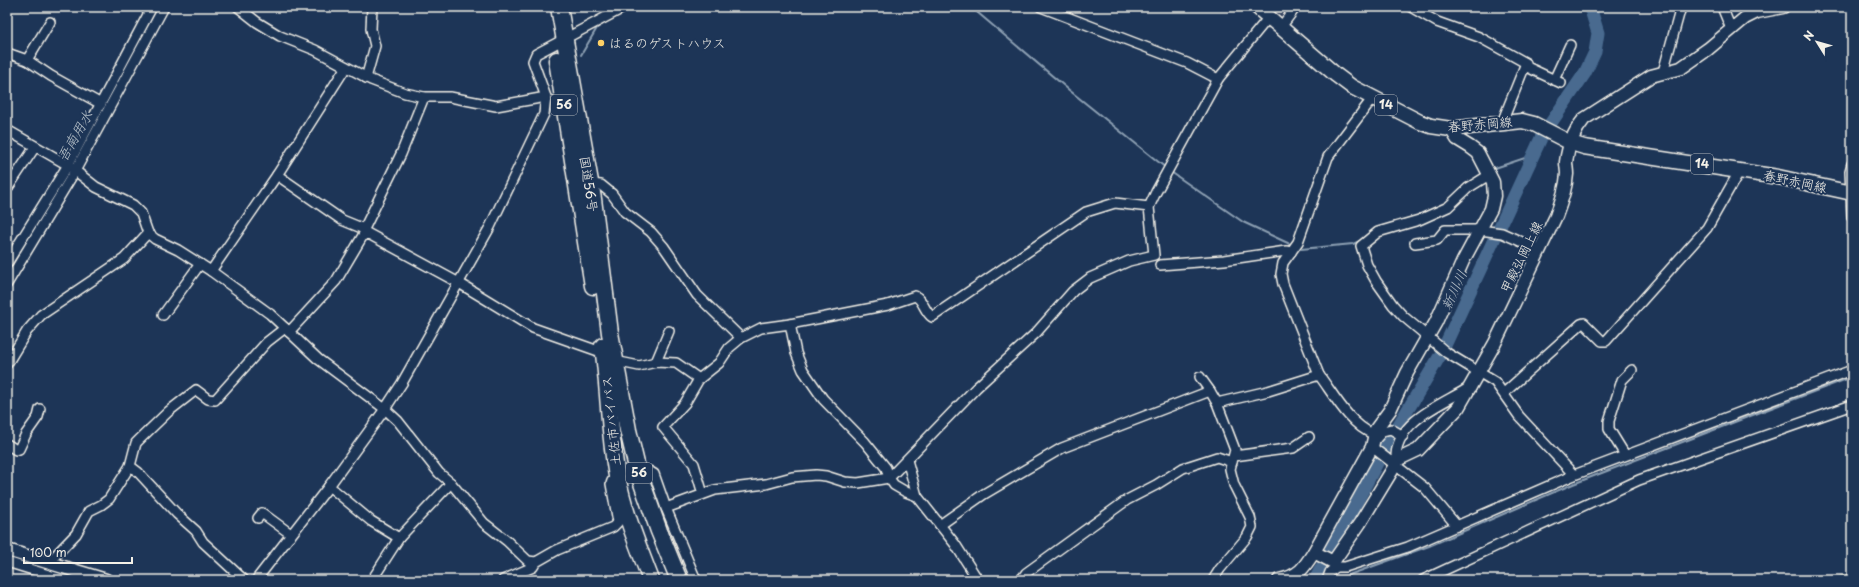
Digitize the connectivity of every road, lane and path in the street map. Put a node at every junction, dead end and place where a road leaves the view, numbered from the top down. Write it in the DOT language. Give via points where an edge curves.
graph roads {
  1 [pos="152,7"];
  2 [pos="164,7"];
  3 [pos="238,7"];
  4 [pos="372,7"];
  5 [pos="548,7"];
  6 [pos="559,7"];
  7 [pos="609,7"];
  8 [pos="625,7"];
  9 [pos="1041,7"];
  10 [pos="1257,7"];
  11 [pos="1296,7"];
  12 [pos="1411,7"];
  13 [pos="1681,7"];
  14 [pos="1722,7"];
  15 [pos="1783,7"];
  16 [pos="602,18"];
  17 [pos="1269,18"];
  18 [pos="50,22"];
  19 [pos="1281,27"];
  20 [pos="1731,29"];
  21 [pos="559,42"];
  22 [pos="1570,45"];
  23 [pos="7,53"];
  24 [pos="27,60"];
  25 [pos="1525,66"];
  26 [pos="346,67"];
  27 [pos="1663,72"];
  28 [pos="366,78"];
  29 [pos="1218,78"];
  30 [pos="424,97"];
  31 [pos="546,97"];
  32 [pos="1372,99"];
  33 [pos="101,104"];
  34 [pos="1506,122"];
  35 [pos="1451,129"];
  36 [pos="7,130"];
  37 [pos="1571,143"];
  38 [pos="35,147"];
  39 [pos="1852,164"];
  40 [pos="72,168"];
  41 [pos="1740,170"];
  42 [pos="1487,172"];
  43 [pos="277,176"];
  44 [pos="590,184"];
  45 [pos="7,189"];
  46 [pos="1851,193"];
  47 [pos="1149,207"];
  48 [pos="1852,217"];
  49 [pos="364,231"];
  50 [pos="1486,231"];
  51 [pos="148,234"];
  52 [pos="1415,243"];
  53 [pos="1540,250"];
  54 [pos="10,251"];
  55 [pos="1292,251"];
  56 [pos="7,263"];
  57 [pos="200,264"];
  58 [pos="1160,265"];
  59 [pos="211,271"];
  60 [pos="458,283"];
  61 [pos="7,284"];
  62 [pos="163,314"];
  63 [pos="790,324"];
  64 [pos="287,330"];
  65 [pos="669,331"];
  66 [pos="1427,336"];
  67 [pos="741,338"];
  68 [pos="609,357"];
  69 [pos="656,362"];
  70 [pos="7,364"];
  71 [pos="1632,370"];
  72 [pos="1852,370"];
  73 [pos="1480,372"];
  74 [pos="1319,375"];
  75 [pos="1200,377"];
  76 [pos="699,380"];
  77 [pos="1471,388"];
  78 [pos="1210,391"];
  79 [pos="1504,393"];
  80 [pos="1217,403"];
  81 [pos="1852,405"];
  82 [pos="40,409"];
  83 [pos="385,409"];
  84 [pos="1397,432"];
  85 [pos="1309,437"];
  86 [pos="8,446"];
  87 [pos="1377,446"];
  88 [pos="1625,456"];
  89 [pos="1233,459"];
  90 [pos="907,460"];
  91 [pos="1397,462"];
  92 [pos="130,466"];
  93 [pos="638,472"];
  94 [pos="1574,474"];
  95 [pos="617,476"];
  96 [pos="889,478"];
  97 [pos="451,483"];
  98 [pos="329,486"];
  99 [pos="703,494"];
  100 [pos="917,496"];
  101 [pos="666,508"];
  102 [pos="258,518"];
  103 [pos="940,525"];
  104 [pos="1457,526"];
  105 [pos="290,537"];
  106 [pos="399,538"];
  107 [pos="7,550"];
  108 [pos="1314,552"];
  109 [pos="7,562"];
  110 [pos="536,562"];
  111 [pos="50,563"];
  112 [pos="1335,564"];
  113 [pos="65,580"];
  114 [pos="106,580"];
  115 [pos="244,580"];
  116 [pos="256,580"];
  117 [pos="372,580"];
  118 [pos="503,580"];
  119 [pos="651,580"];
  120 [pos="678,580"];
  121 [pos="696,580"];
  122 [pos="978,580"];
  123 [pos="1021,580"];
  124 [pos="1214,580"];
  125 [pos="1279,580"];
  126 [pos="1327,580"];
  127 [pos="1423,580"];
  1 -- 33 [label="street"];
  2 -- 40 [label="street"];
  3 -- 26 [label="street" via="269,30 316,50"];
  4 -- 28 [label="street" via="371,29 375,46"];
  5 -- 21 [label="highway, 国道56号 / 56"];
  6 -- 21 [label="highway, 国道56号 / 56"];
  7 -- 16 [label="street"];
  8 -- 16 [label="street"];
  9 -- 29 [label="street" via="1187,63"];
  10 -- 17 [label="main road, 春野赤岡線 / 14"];
  11 -- 19 [label="street"];
  12 -- 25 [label="street" via="1436,22 1479,37 1526,64"];
  13 -- 27 [label="street"];
  14 -- 20 [label="street"];
  15 -- 20 [label="main road, 甲殿弘岡上線" via="1757,12"];
  16 -- 21 [label="street"];
  17 -- 19 [label="main road, 春野赤岡線 / 14"];
  17 -- 29 [label="street"];
  18 -- 24 [label="street"];
  19 -- 32 [label="main road, 春野赤岡線 / 14" via="1352,88"];
  20 -- 27 [label="main road, 甲殿弘岡上線" via="1681,68"];
  21 -- 31 [label="street" via="536,54 533,61"];
  21 -- 44 [label="highway, 国道56号 / 56"];
  21 -- 68 [label="highway, 国道56号 / 56"];
  22 -- 25 [label="street" via="1558,81"];
  23 -- 24 [label="street"];
  24 -- 33 [label="street"];
  25 -- 34 [label="street" via="1505,116"];
  26 -- 28 [label="street"];
  26 -- 43 [label="street"];
  27 -- 37 [label="main road, 甲殿弘岡上線" via="1651,76 1584,119 1576,129"];
  28 -- 30 [label="street" via="405,93"];
  29 -- 47 [label="street"];
  30 -- 31 [label="street" via="450,97 496,106"];
  30 -- 49 [label="street" via="401,154"];
  31 -- 60 [label="street" via="544,114 490,227"];
  32 -- 35 [label="main road, 春野赤岡線 / 14" via="1431,126"];
  32 -- 55 [label="street" via="1328,157 1298,242"];
  33 -- 40 [label="street"];
  34 -- 35 [label="main road, 春野赤岡線 / 14"];
  34 -- 37 [label="main road, 春野赤岡線 / 14" via="1522,121 1548,130"];
  35 -- 42 [label="main road" via="1457,139 1478,153"];
  36 -- 38 [label="street"];
  37 -- 41 [label="main road, 春野赤岡線 / 14"];
  37 -- 53 [label="main road, 甲殿弘岡上線" via="1566,161 1567,174 1563,199"];
  38 -- 40 [label="street"];
  38 -- 45 [label="street"];
  39 -- 46 [label="street"];
  40 -- 51 [label="street" via="96,186 133,205 141,213"];
  40 -- 54 [label="street"];
  40 -- 61 [label="street"];
  41 -- 46 [label="main road, 春野赤岡線 / 14"];
  41 -- 79 [label="street" via="1707,228 1606,341 1602,341 1581,324"];
  42 -- 50 [label="main road" via="1493,182 1494,196"];
  42 -- 66 [label="street" via="1448,207 1419,220 1378,232 1361,246 1367,265 1393,305"];
  43 -- 49 [label="street" via="342,220"];
  43 -- 59 [label="street"];
  44 -- 67 [label="street" via="601,185 612,194 625,212 651,232 696,295"];
  44 -- 68 [label="highway, 国道56号 / 56"];
  46 -- 48 [label="street"];
  47 -- 63 [label="street" via="1115,203 1086,212 932,316 915,296 888,305"];
  47 -- 90 [label="street" via="1154,255 1129,261 1097,275 1073,291 1036,333 976,388"];
  49 -- 60 [label="street"];
  49 -- 64 [label="street" via="336,281"];
  50 -- 52 [label="street" via="1445,230 1437,240"];
  50 -- 53 [label="street" via="1502,234"];
  50 -- 66 [label="main road" via="1463,261 1436,322"];
  51 -- 57 [label="street"];
  51 -- 70 [label="street" via="124,259 41,315 27,331"];
  53 -- 73 [label="main road, 甲殿弘岡上線"];
  54 -- 56 [label="street"];
  55 -- 58 [label="street"];
  55 -- 74 [label="street" via="1283,263 1283,284"];
  57 -- 59 [label="street"];
  57 -- 62 [label="street"];
  59 -- 64 [label="street" via="270,314"];
  60 -- 68 [label="street" via="533,328"];
  60 -- 83 [label="street"];
  63 -- 67 [label="street" via="760,328"];
  63 -- 96 [label="street" via="802,370 824,399 866,442 886,468"];
  64 -- 83 [label="street" via="318,359"];
  64 -- 92 [label="street" via="267,342 215,400 208,399 196,390 169,411 136,443"];
  65 -- 69 [label="street"];
  66 -- 73 [label="street" via="1447,353"];
  66 -- 87 [label="main road" via="1390,410"];
  67 -- 76 [label="street"];
  68 -- 69 [label="street" via="639,366"];
  68 -- 93 [label="highway, 土佐市バイパス / 56"];
  68 -- 95 [label="highway, 土佐市バイパス / 56" via="611,432"];
  69 -- 76 [label="street" via="676,363"];
  71 -- 88 [label="street" via="1622,380 1609,421 1610,429"];
  72 -- 88 [label="street"];
  73 -- 77 [label="main road, 甲殿弘岡上線"];
  73 -- 79 [label="street" via="1495,382"];
  74 -- 80 [label="street"];
  74 -- 87 [label="street"];
  75 -- 78 [label="street"];
  76 -- 99 [label="street" via="685,403 663,427 694,464"];
  77 -- 84 [label="street"];
  77 -- 91 [label="main road, 甲殿弘岡上線" via="1458,408 1429,439 1418,450"];
  78 -- 80 [label="street"];
  78 -- 103 [label="street" via="1062,448 984,494"];
  79 -- 94 [label="street" via="1519,416"];
  80 -- 89 [label="street" via="1235,450"];
  81 -- 127 [label="street" via="1639,480"];
  82 -- 86 [label="street" via="19,449"];
  83 -- 97 [label="street" via="398,421 439,473"];
  83 -- 98 [label="street"];
  84 -- 87 [label="street" via="1383,431"];
  84 -- 91 [label="street"];
  85 -- 89 [label="street" via="1293,448"];
  87 -- 91 [label="street"];
  87 -- 108 [label="main road"];
  88 -- 94 [label="street"];
  89 -- 123 [label="street" via="1217,457 1183,468 1156,486 1127,500 1026,573"];
  89 -- 124 [label="street" via="1230,469 1234,484 1250,516 1252,527 1247,537 1220,568"];
  90 -- 96 [label="street"];
  90 -- 100 [label="street"];
  91 -- 104 [label="street" via="1425,488"];
  91 -- 112 [label="main road"];
  92 -- 111 [label="street" via="109,499 89,511 76,534"];
  92 -- 115 [label="street" via="196,531 203,542"];
  93 -- 101 [label="street" via="649,471 654,474"];
  93 -- 120 [label="highway, 土佐市バイパス / 56"];
  94 -- 104 [label="street"];
  95 -- 110 [label="street" via="611,484 618,522 613,527 557,550"];
  95 -- 119 [label="highway, 土佐市バイパス / 56" via="624,504"];
  96 -- 99 [label="street" via="858,483 816,474"];
  96 -- 100 [label="street" via="894,485"];
  97 -- 106 [label="street"];
  97 -- 110 [label="street" via="484,523 507,540 528,561"];
  98 -- 105 [label="street"];
  98 -- 106 [label="street" via="371,521"];
  99 -- 101 [label="street"];
  100 -- 103 [label="street"];
  101 -- 121 [label="street"];
  102 -- 105 [label="street" via="262,513 288,532"];
  103 -- 122 [label="street"];
  104 -- 112 [label="street" via="1408,547 1345,567"];
  105 -- 116 [label="street"];
  106 -- 117 [label="street"];
  107 -- 111 [label="main road"];
  108 -- 112 [label="main road"];
  108 -- 125 [label="main road" via="1304,569"];
  109 -- 113 [label="street"];
  110 -- 118 [label="street" via="533,567"];
  111 -- 114 [label="main road"];
  112 -- 126 [label="street"];
}
